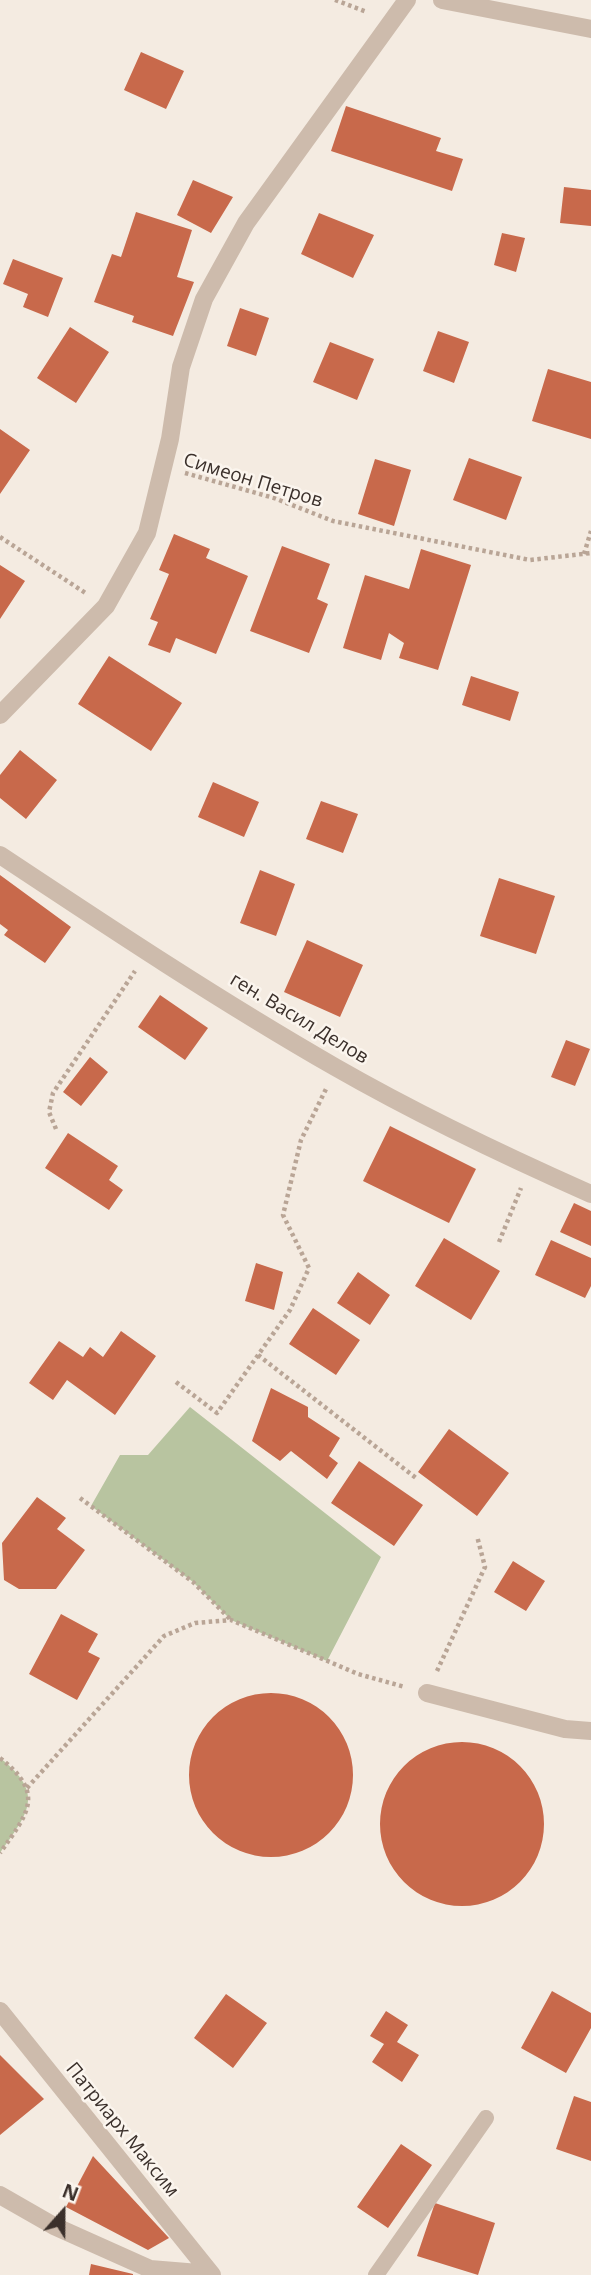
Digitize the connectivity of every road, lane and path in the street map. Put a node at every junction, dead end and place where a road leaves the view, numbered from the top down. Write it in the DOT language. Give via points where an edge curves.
graph roads {
  1 [pos="335,0"];
  2 [pos="407,0"];
  3 [pos="442,0"];
  4 [pos="390,23"];
  5 [pos="591,29"];
  6 [pos="164,467"];
  7 [pos="591,531"];
  8 [pos="0,537"];
  9 [pos="591,553"];
  10 [pos="584,554"];
  11 [pos="106,606"];
  12 [pos="0,715"];
  13 [pos="0,855"];
  14 [pos="148,952"];
  15 [pos="336,1068"];
  16 [pos="56,1129"];
  17 [pos="530,1167"];
  18 [pos="591,1194"];
  19 [pos="499,1242"];
  20 [pos="258,1355"];
  21 [pos="176,1382"];
  22 [pos="416,1478"];
  23 [pos="80,1499"];
  24 [pos="477,1536"];
  25 [pos="231,1620"];
  26 [pos="427,1693"];
  27 [pos="591,1731"];
  28 [pos="0,1758"];
  29 [pos="27,1788"];
  30 [pos="0,1853"];
  31 [pos="0,2011"];
  32 [pos="486,2118"];
  33 [pos="0,2194"];
  34 [pos="212,2274"];
  35 [pos="376,2275"];
  1 -- 4 [label="path"];
  2 -- 4 [label="street"];
  3 -- 5 [label="street"];
  4 -- 6 [label="street" via="246,223 204,299 181,367"];
  6 -- 10 [label="path, Симеон Петров" via="274,498 333,521 530,560"];
  6 -- 11 [label="street" via="147,533"];
  7 -- 10 [label="path"];
  8 -- 11 [label="path"];
  9 -- 10 [label="path, Симеон Петров"];
  11 -- 12 [label="street"];
  13 -- 14 [label="street, ген. Васил Делов"];
  14 -- 15 [label="street, ген. Васил Делов"];
  14 -- 16 [label="path" via="53,1093 49,1112"];
  15 -- 17 [label="street, ген. Васил Делов"];
  15 -- 20 [label="path" via="301,1140 283,1215 309,1268 289,1310"];
  17 -- 18 [label="street, ген. Васил Делов"];
  17 -- 19 [label="path"];
  20 -- 21 [label="path" via="217,1413"];
  20 -- 22 [label="path"];
  23 -- 25 [label="path" via="193,1581"];
  24 -- 26 [label="path" via="485,1567"];
  25 -- 26 [label="path" via="358,1674"];
  25 -- 29 [label="path" via="195,1623 164,1636"];
  26 -- 27 [label="street" via="565,1730"];
  28 -- 29 [label="path" via="18,1772"];
  29 -- 30 [label="path" via="30,1803 24,1819"];
  31 -- 34 [label="street, Патриарх Максим"];
  32 -- 35 [label="lane"];
  33 -- 34 [label="street" via="106,2252 150,2269"];
}
